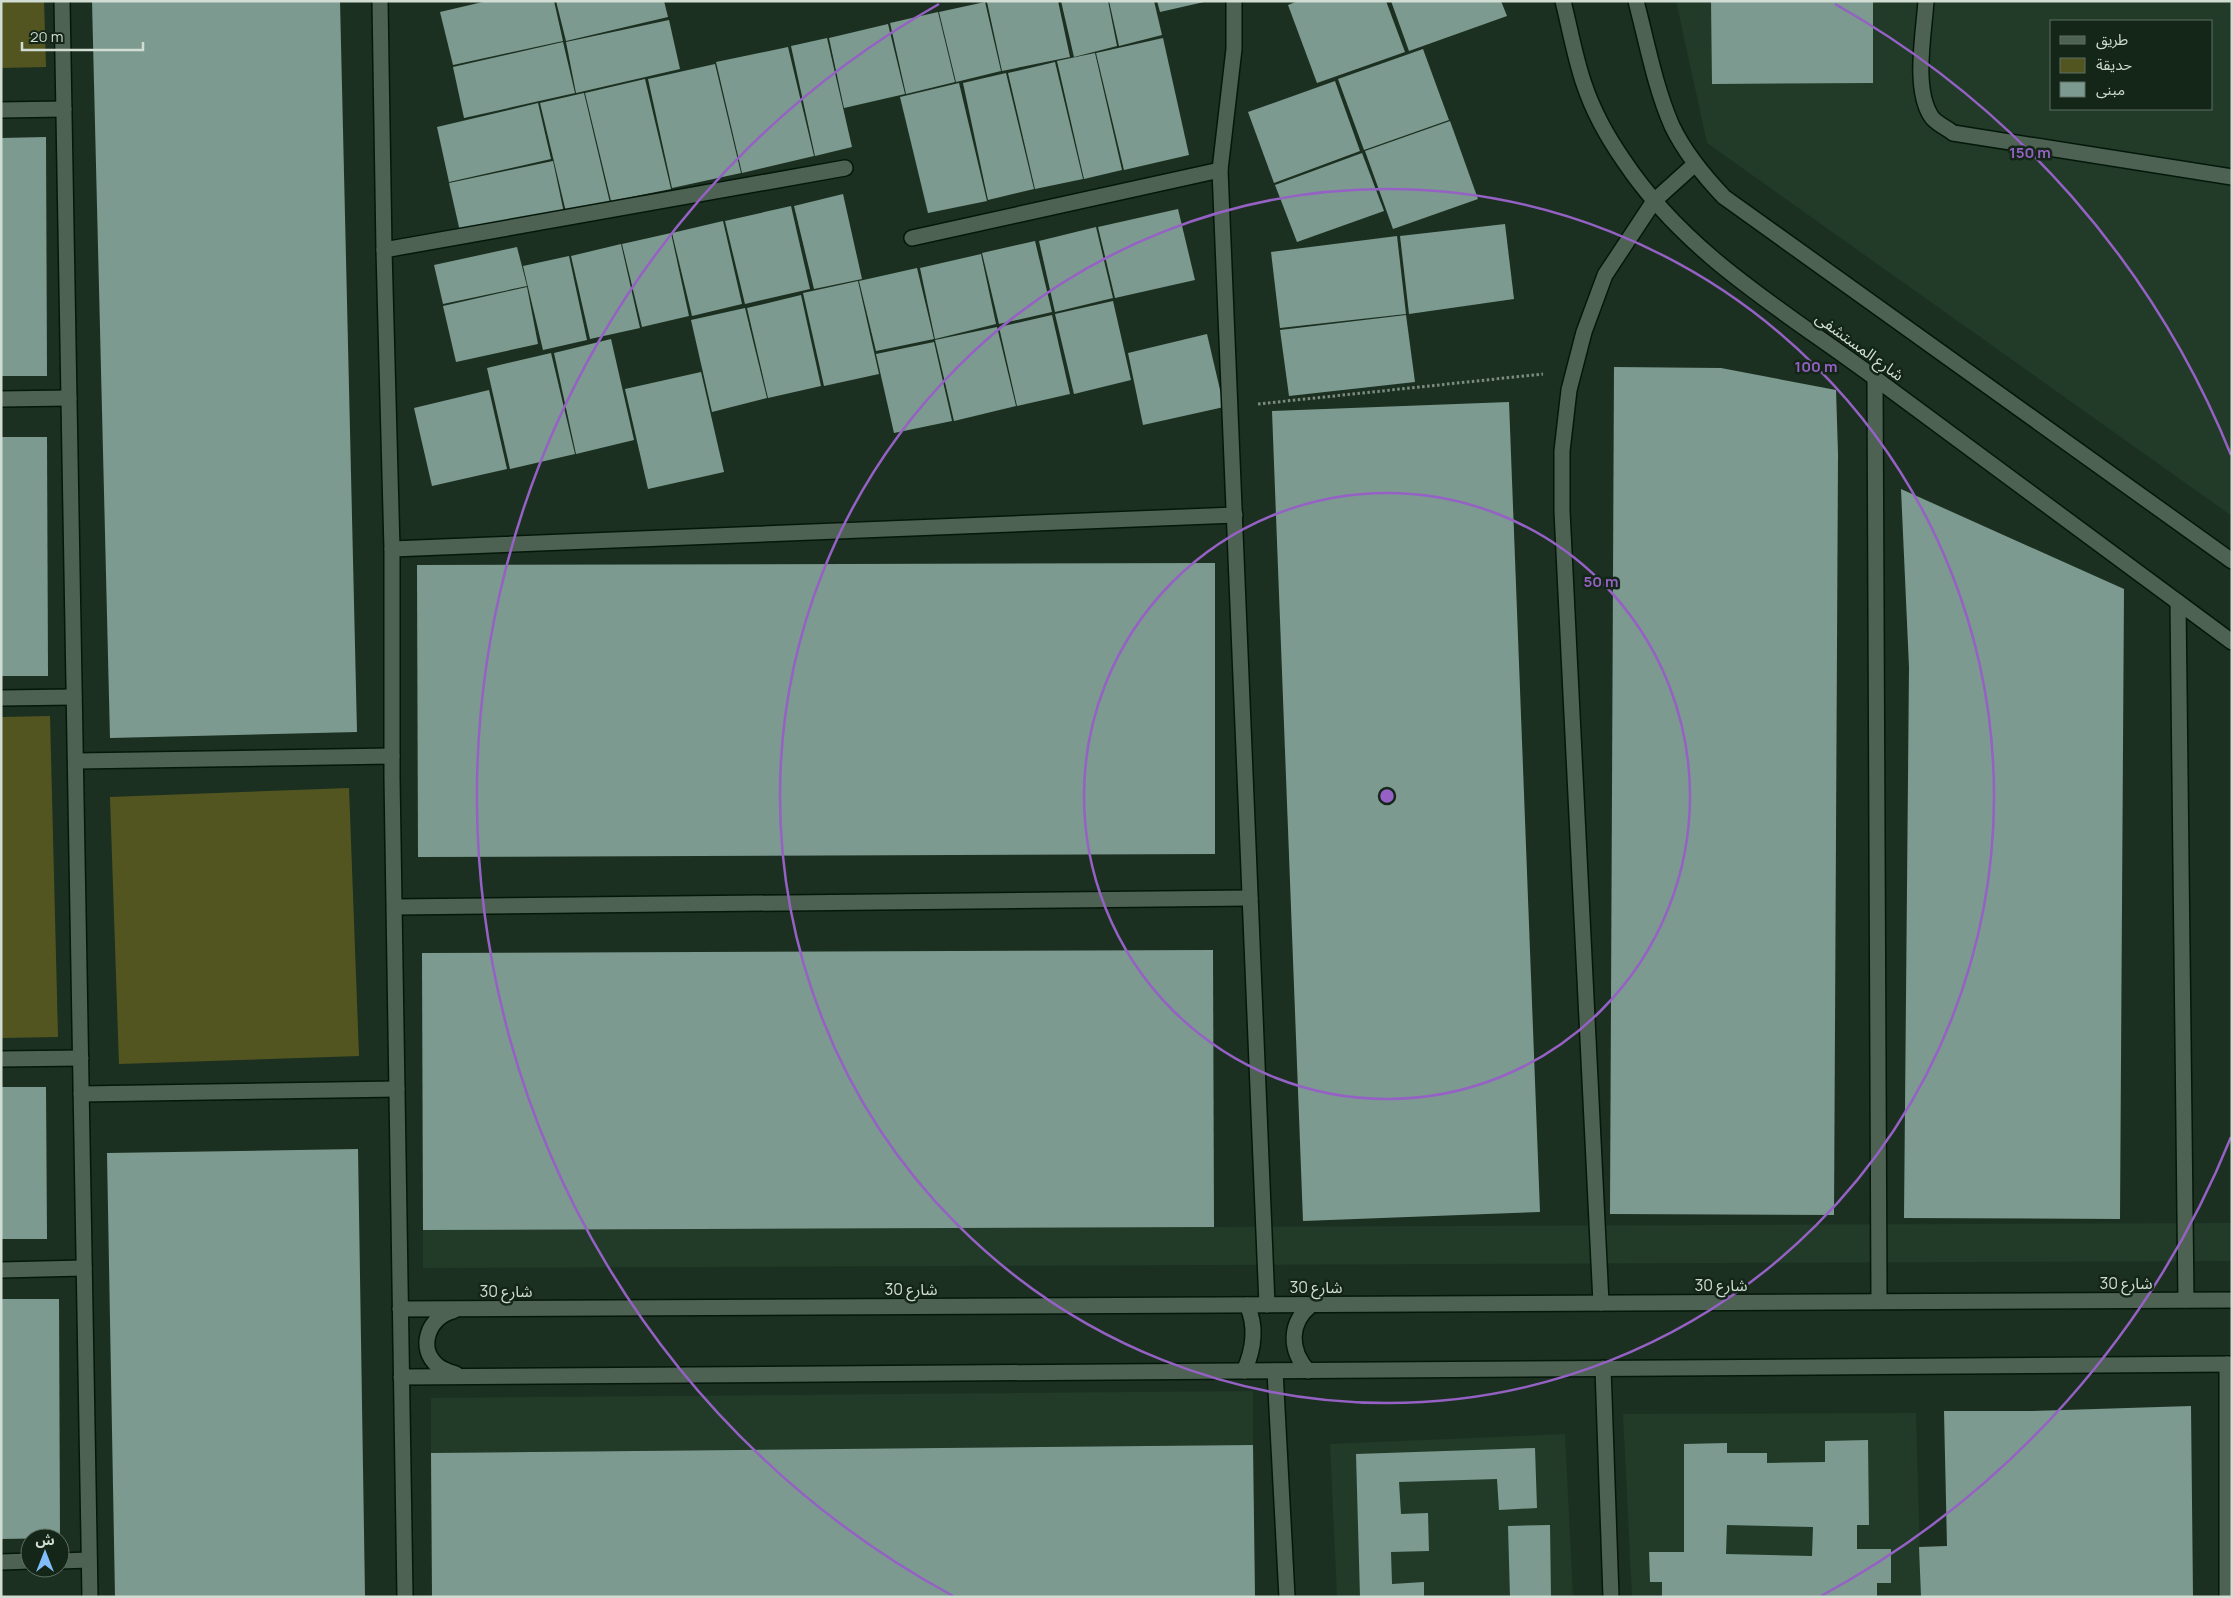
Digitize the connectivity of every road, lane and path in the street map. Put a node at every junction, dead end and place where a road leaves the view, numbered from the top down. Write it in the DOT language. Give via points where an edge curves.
graph roads {
  1 [pos="62,1"];
  2 [pos="380,1"];
  3 [pos="1234,1"];
  4 [pos="1562,1"];
  5 [pos="1636,1"];
  6 [pos="1926,1"];
  7 [pos="64,109"];
  8 [pos="1,110"];
  9 [pos="1695,164"];
  10 [pos="845,168"];
  11 [pos="1220,170"];
  12 [pos="2232,177"];
  13 [pos="1654,200"];
  14 [pos="912,238"];
  15 [pos="384,250"];
  16 [pos="1574,371"];
  17 [pos="1875,378"];
  18 [pos="69,398"];
  19 [pos="1,399"];
  20 [pos="1230,406"];
  21 [pos="1235,515"];
  22 [pos="392,549"];
  23 [pos="2232,561"];
  24 [pos="2178,602"];
  25 [pos="2232,642"];
  26 [pos="74,697"];
  27 [pos="1,698"];
  28 [pos="392,756"];
  29 [pos="76,761"];
  30 [pos="1250,898"];
  31 [pos="394,907"];
  32 [pos="81,1058"];
  33 [pos="1,1059"];
  34 [pos="397,1089"];
  35 [pos="81,1094"];
  36 [pos="84,1268"];
  37 [pos="1,1270"];
  38 [pos="2186,1300"];
  39 [pos="2232,1300"];
  40 [pos="1879,1301"];
  41 [pos="1600,1303"];
  42 [pos="1247,1305"];
  43 [pos="1267,1305"];
  44 [pos="1310,1305"];
  45 [pos="400,1309"];
  46 [pos="461,1309"];
  47 [pos="2229,1364"];
  48 [pos="1603,1368"];
  49 [pos="1244,1370"];
  50 [pos="1275,1370"];
  51 [pos="1308,1370"];
  52 [pos="401,1377"];
  53 [pos="461,1377"];
  54 [pos="89,1560"];
  55 [pos="20,1561"];
  56 [pos="70,1561"];
  57 [pos="1,1562"];
  58 [pos="90,1597"];
  59 [pos="405,1597"];
  60 [pos="1287,1597"];
  61 [pos="1610,1597"];
  62 [pos="2227,1597"];
  1 -- 7 [label="street"];
  2 -- 15 [label="street"];
  3 -- 11 [label="street" via="1234,48"];
  4 -- 13 [label="street, شارع المستشفى" via="1584,85 1602,124 1624,161"];
  5 -- 9 [label="street" via="1665,108"];
  6 -- 12 [label="street" via="1921,67 1923,92 1931,117 1953,133"];
  7 -- 8 [label="street"];
  7 -- 18 [label="street"];
  9 -- 13 [label="street"];
  9 -- 23 [label="street" via="1724,197"];
  10 -- 15 [label="street"];
  11 -- 14 [label="street"];
  11 -- 20 [label="street"];
  13 -- 16 [label="street" via="1605,274"];
  13 -- 17 [label="street, شارع المستشفى" via="1671,222 1722,268"];
  15 -- 22 [label="street"];
  16 -- 20 [label="path"];
  16 -- 41 [label="street" via="1562,451 1562,511"];
  17 -- 24 [label="street, شارع المستشفى"];
  17 -- 40 [label="street"];
  18 -- 19 [label="street"];
  18 -- 26 [label="street"];
  20 -- 21 [label="street"];
  21 -- 22 [label="street"];
  21 -- 30 [label="street"];
  22 -- 28 [label="street"];
  24 -- 25 [label="street, شارع المستشفى"];
  24 -- 38 [label="street"];
  26 -- 27 [label="street"];
  26 -- 29 [label="street"];
  28 -- 29 [label="street"];
  28 -- 31 [label="street"];
  29 -- 32 [label="street"];
  30 -- 31 [label="street"];
  30 -- 43 [label="street"];
  31 -- 34 [label="street"];
  32 -- 33 [label="street"];
  32 -- 35 [label="street"];
  34 -- 35 [label="street"];
  34 -- 45 [label="street"];
  35 -- 36 [label="street"];
  36 -- 37 [label="street"];
  36 -- 54 [label="street"];
  38 -- 39 [label="street, شارع 30"];
  38 -- 40 [label="street, شارع 30"];
  40 -- 41 [label="street, شارع 30"];
  41 -- 44 [label="street, شارع 30"];
  42 -- 43 [label="street, شارع 30"];
  42 -- 46 [label="street, شارع 30"];
  42 -- 49 [label="street" via="1254,1332 1252,1352"];
  43 -- 44 [label="street, شارع 30"];
  44 -- 51 [label="street" via="1296,1322 1293,1343 1300,1362"];
  45 -- 46 [label="street, شارع 30"];
  45 -- 52 [label="street"];
  46 -- 53 [label="street" via="444,1313 436,1319 426,1341 431,1359 439,1367"];
  47 -- 48 [label="street"];
  47 -- 62 [label="street"];
  48 -- 51 [label="street"];
  48 -- 61 [label="street"];
  49 -- 50 [label="street"];
  49 -- 53 [label="street"];
  50 -- 51 [label="street"];
  50 -- 60 [label="street"];
  52 -- 53 [label="street"];
  52 -- 59 [label="street"];
  54 -- 56 [label="street"];
  54 -- 58 [label="street"];
  55 -- 57 [label="street"];
}
